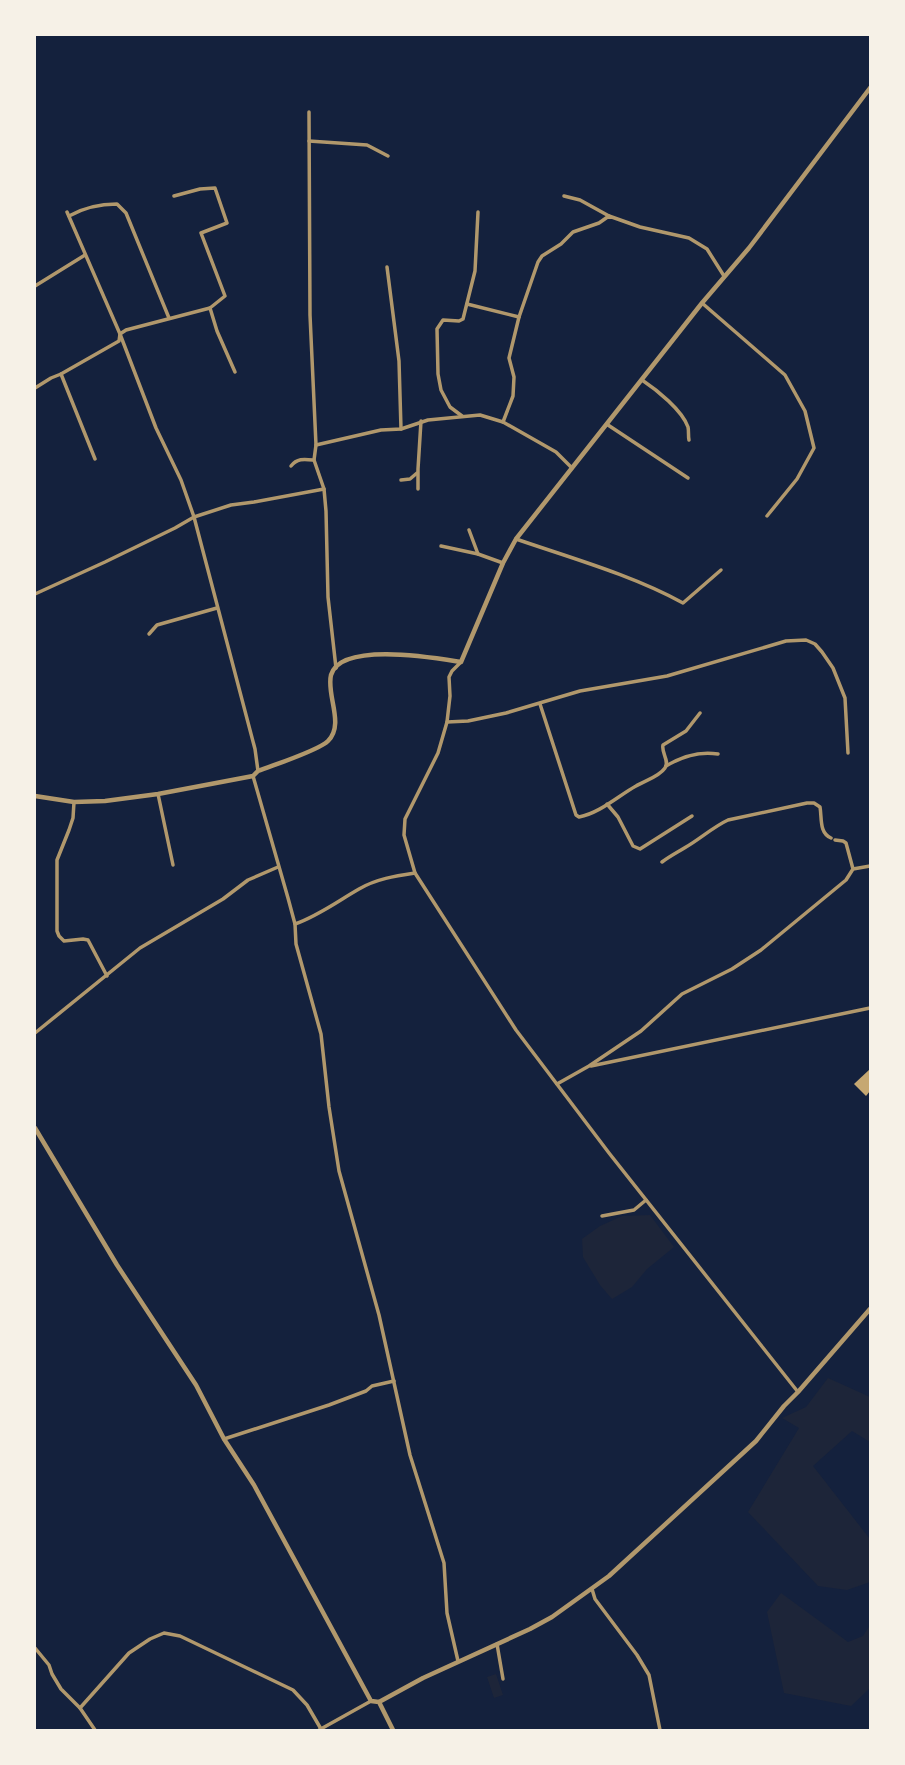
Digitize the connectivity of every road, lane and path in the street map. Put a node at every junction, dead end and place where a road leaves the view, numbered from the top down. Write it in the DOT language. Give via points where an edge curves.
graph roads {
  1 [pos="870,88"];
  2 [pos="308,112"];
  3 [pos="309,141"];
  4 [pos="388,156"];
  5 [pos="174,196"];
  6 [pos="564,196"];
  7 [pos="478,212"];
  8 [pos="609,216"];
  9 [pos="85,255"];
  10 [pos="387,267"];
  11 [pos="724,276"];
  12 [pos="35,286"];
  13 [pos="702,303"];
  14 [pos="467,304"];
  15 [pos="210,308"];
  16 [pos="519,317"];
  17 [pos="169,318"];
  18 [pos="120,334"];
  19 [pos="235,372"];
  20 [pos="61,374"];
  21 [pos="642,380"];
  22 [pos="35,388"];
  23 [pos="462,416"];
  24 [pos="421,422"];
  25 [pos="503,422"];
  26 [pos="608,425"];
  27 [pos="401,429"];
  28 [pos="689,440"];
  29 [pos="316,445"];
  30 [pos="95,459"];
  31 [pos="314,460"];
  32 [pos="291,466"];
  33 [pos="572,468"];
  34 [pos="418,473"];
  35 [pos="688,478"];
  36 [pos="401,480"];
  37 [pos="324,488"];
  38 [pos="418,489"];
  39 [pos="767,516"];
  40 [pos="194,517"];
  41 [pos="469,530"];
  42 [pos="516,539"];
  43 [pos="441,546"];
  44 [pos="478,554"];
  45 [pos="503,562"];
  46 [pos="721,570"];
  47 [pos="35,594"];
  48 [pos="217,608"];
  49 [pos="149,634"];
  50 [pos="461,662"];
  51 [pos="336,668"];
  52 [pos="540,704"];
  53 [pos="700,713"];
  54 [pos="447,722"];
  55 [pos="848,753"];
  56 [pos="718,754"];
  57 [pos="666,766"];
  58 [pos="258,771"];
  59 [pos="253,776"];
  60 [pos="158,794"];
  61 [pos="35,796"];
  62 [pos="74,802"];
  63 [pos="607,804"];
  64 [pos="692,816"];
  65 [pos="662,862"];
  66 [pos="173,865"];
  67 [pos="870,866"];
  68 [pos="278,867"];
  69 [pos="853,868"];
  70 [pos="415,873"];
  71 [pos="295,924"];
  72 [pos="107,976"];
  73 [pos="870,1008"];
  74 [pos="35,1033"];
  75 [pos="589,1066"];
  76 [pos="557,1084"];
  77 [pos="35,1128"];
  78 [pos="646,1200"];
  79 [pos="602,1216"];
  80 [pos="870,1309"];
  81 [pos="394,1381"];
  82 [pos="798,1392"];
  83 [pos="224,1439"];
  84 [pos="592,1589"];
  85 [pos="497,1644"];
  86 [pos="35,1648"];
  87 [pos="458,1661"];
  88 [pos="503,1679"];
  89 [pos="371,1701"];
  90 [pos="380,1702"];
  91 [pos="80,1708"];
  92 [pos="320,1729"];
  93 [pos="95,1730"];
  94 [pos="393,1730"];
  95 [pos="660,1730"];
  1 -- 11 [label="street" via="749,248"];
  2 -- 3 [label="street"];
  3 -- 4 [label="street" via="367,145"];
  3 -- 29 [label="street" via="310,315"];
  5 -- 15 [label="street" via="215,188 227,223 201,233 225,296"];
  6 -- 8 [label="street" via="580,200"];
  7 -- 14 [label="street" via="475,271"];
  8 -- 11 [label="street" via="640,227 689,238 706,248"];
  8 -- 16 [label="street" via="599,223 573,232 561,244 542,256"];
  9 -- 12 [label="street"];
  9 -- 17 [label="street" via="68,214 86,207 117,204 126,213"];
  9 -- 18 [label="street"];
  10 -- 27 [label="street" via="398,355"];
  11 -- 13 [label="street"];
  13 -- 21 [label="street"];
  13 -- 39 [label="street" via="785,375 804,411 814,448 797,479"];
  14 -- 16 [label="street"];
  14 -- 23 [label="street" via="461,321 443,320 437,329 441,390 450,407"];
  15 -- 17 [label="street"];
  15 -- 19 [label="street"];
  16 -- 25 [label="street" via="509,358 514,377 513,396"];
  17 -- 18 [label="street"];
  18 -- 20 [label="street" via="119,341"];
  18 -- 40 [label="street"];
  20 -- 22 [label="street"];
  20 -- 30 [label="street"];
  21 -- 26 [label="street"];
  21 -- 28 [label="street" via="654,387 674,407 688,428"];
  23 -- 24 [label="street"];
  23 -- 25 [label="street" via="480,415"];
  24 -- 27 [label="street"];
  24 -- 34 [label="street"];
  25 -- 33 [label="street" via="556,452"];
  26 -- 33 [label="street"];
  26 -- 35 [label="street"];
  27 -- 29 [label="street" via="381,430"];
  29 -- 31 [label="street"];
  31 -- 32 [label="street" via="295,461"];
  31 -- 37 [label="street"];
  33 -- 42 [label="street"];
  34 -- 36 [label="street" via="410,479"];
  34 -- 38 [label="street"];
  37 -- 40 [label="street" via="232,505"];
  37 -- 51 [label="street" via="328,596"];
  40 -- 47 [label="street"];
  40 -- 48 [label="street"];
  41 -- 44 [label="street"];
  42 -- 45 [label="street"];
  42 -- 46 [label="street" via="663,592 683,603"];
  43 -- 44 [label="street"];
  44 -- 45 [label="street"];
  45 -- 50 [label="street"];
  48 -- 49 [label="street" via="157,625"];
  48 -- 58 [label="street" via="255,749"];
  50 -- 51 [label="street" via="419,655 369,655 349,658"];
  50 -- 54 [label="street" via="449,677"];
  51 -- 58 [label="street" via="331,675 335,728 332,736 327,742"];
  52 -- 54 [label="street" via="468,721"];
  52 -- 55 [label="street" via="580,691 667,676 786,642 806,640 822,652 845,698"];
  52 -- 63 [label="street" via="576,815 586,815"];
  53 -- 57 [label="street" via="686,732 663,745"];
  54 -- 70 [label="street" via="438,753 403,825"];
  56 -- 57 [label="street" via="691,755"];
  57 -- 63 [label="street" via="659,773"];
  58 -- 59 [label="street"];
  59 -- 60 [label="street"];
  59 -- 68 [label="street"];
  60 -- 62 [label="street"];
  60 -- 66 [label="street"];
  61 -- 62 [label="street"];
  62 -- 72 [label="street" via="73,818 57,860 57,931 58,936 64,941 88,940"];
  63 -- 64 [label="street" via="634,846 640,849"];
  65 -- 69 [label="street" via="728,820 811,802 820,807 823,831 827,837 846,843"];
  67 -- 69 [label="street"];
  68 -- 71 [label="street"];
  68 -- 72 [label="street" via="248,880 223,899 140,948"];
  69 -- 75 [label="street" via="846,880 761,950 732,969 682,994 641,1031"];
  70 -- 71 [label="street" via="376,881"];
  70 -- 76 [label="street" via="516,1030"];
  71 -- 81 [label="street" via="296,944 321,1034 339,1171 379,1315"];
  72 -- 74 [label="street"];
  73 -- 75 [label="street"];
  75 -- 76 [label="street"];
  76 -- 78 [label="street"];
  77 -- 83 [label="street" via="117,1265 196,1385"];
  78 -- 79 [label="street" via="634,1210"];
  78 -- 82 [label="street"];
  80 -- 82 [label="street"];
  81 -- 83 [label="street" via="372,1386 366,1391 329,1405"];
  81 -- 87 [label="street" via="410,1455 444,1563 447,1613"];
  82 -- 84 [label="street" via="756,1440 622,1565"];
  83 -- 89 [label="street" via="254,1485"];
  84 -- 85 [label="street" via="552,1617"];
  84 -- 95 [label="street" via="595,1599 649,1675"];
  85 -- 87 [label="street"];
  85 -- 88 [label="street"];
  86 -- 91 [label="street" via="49,1665 61,1689"];
  87 -- 90 [label="street"];
  89 -- 90 [label="street"];
  89 -- 92 [label="street"];
  90 -- 94 [label="street"];
  91 -- 92 [label="street" via="128,1653 164,1633 180,1636 293,1690 307,1705"];
  91 -- 93 [label="street"];
}
